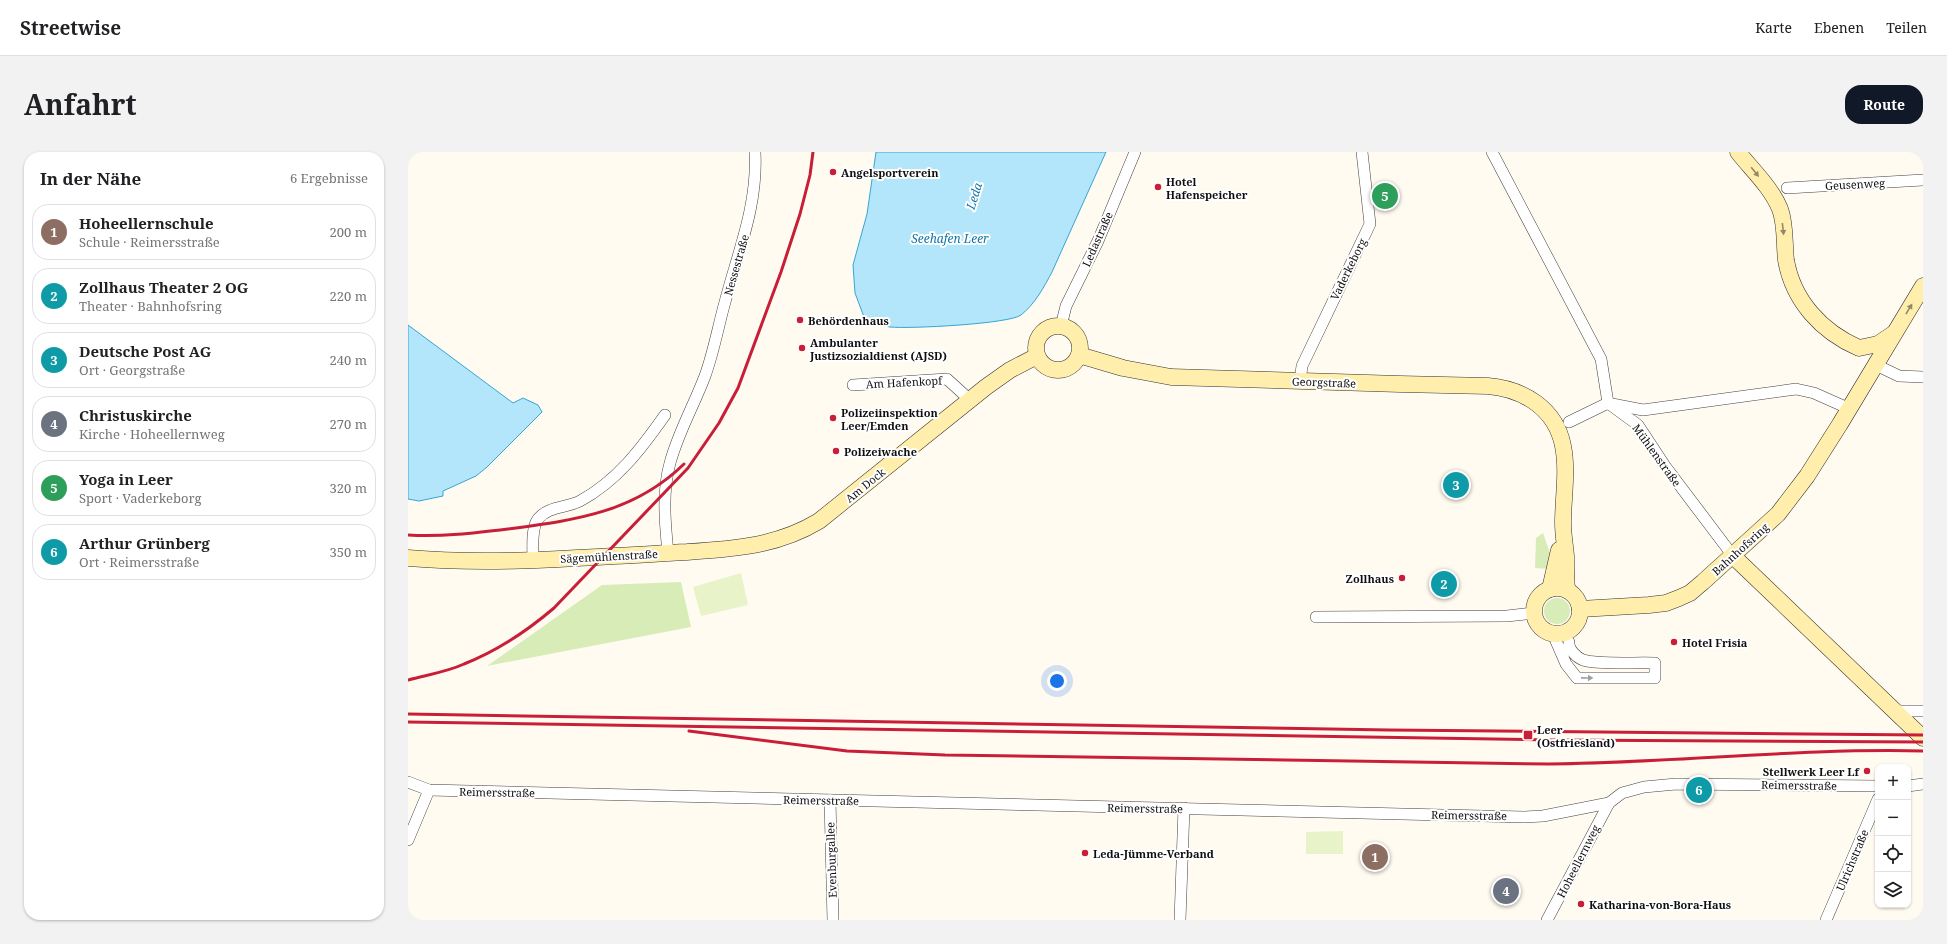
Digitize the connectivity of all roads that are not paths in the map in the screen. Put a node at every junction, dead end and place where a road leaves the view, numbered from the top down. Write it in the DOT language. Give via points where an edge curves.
graph roads {
  1 [pos="755,152"];
  2 [pos="1135,152"];
  3 [pos="1362,152"];
  4 [pos="1492,152"];
  5 [pos="1738,152"];
  6 [pos="1923,180"];
  7 [pos="1787,188"];
  8 [pos="1923,286"];
  9 [pos="1061,326"];
  10 [pos="1896,332"];
  11 [pos="1859,348"];
  12 [pos="1079,355"];
  13 [pos="1037,356"];
  14 [pos="1876,365"];
  15 [pos="705,375"];
  16 [pos="1923,376"];
  17 [pos="1300,381"];
  18 [pos="852,385"];
  19 [pos="1864,386"];
  20 [pos="970,400"];
  21 [pos="1608,403"];
  22 [pos="1850,409"];
  23 [pos="665,415"];
  24 [pos="1563,424"];
  25 [pos="1563,539"];
  26 [pos="668,553"];
  27 [pos="1733,556"];
  28 [pos="408,558"];
  29 [pos="533,560"];
  30 [pos="1550,589"];
  31 [pos="1567,590"];
  32 [pos="1580,609"];
  33 [pos="1534,613"];
  34 [pos="1316,617"];
  35 [pos="1556,641"];
  36 [pos="1569,642"];
  37 [pos="1896,711"];
  38 [pos="1923,711"];
  39 [pos="1923,738"];
  40 [pos="408,782"];
  41 [pos="1923,784"];
  42 [pos="1875,786"];
  43 [pos="1911,786"];
  44 [pos="428,790"];
  45 [pos="830,800"];
  46 [pos="1878,800"];
  47 [pos="1609,803"];
  48 [pos="1184,808"];
  49 [pos="408,840"];
  50 [pos="833,920"];
  51 [pos="1180,920"];
  52 [pos="1547,920"];
  53 [pos="1826,920"];
  1 -- 15 [label="street, Nessestraße" via="752,210"];
  2 -- 9 [label="street, Ledastraße" via="1098,241 1066,306"];
  3 -- 17 [label="street, Vaderkeborg" via="1370,224 1302,366"];
  4 -- 21 [label="street" via="1601,359"];
  5 -- 11 [label="main road, one-way" via="1771,193 1780,209 1789,272 1798,296 1822,326 1833,335"];
  6 -- 7 [label="street, Geusenweg"];
  10 -- 8 [label="main road, Bahnhofsring, one-way"];
  9 -- 12 [label="main road" via="1068,328 1076,336"];
  9 -- 13 [label="main road" via="1049,328 1040,335 1036,345"];
  10 -- 11 [label="main road" via="1878,344"];
  10 -- 14 [label="main road, Bahnhofsring"];
  11 -- 19 [label="main road" via="1865,362"];
  12 -- 13 [label="main road" via="1072,365 1060,371 1044,366"];
  12 -- 17 [label="main road, Georgstraße" via="1171,377"];
  13 -- 20 [label="main road, Am Dock" via="1000,377"];
  14 -- 16 [label="street" via="1899,376"];
  14 -- 19 [label="main road, Bahnhofsring"];
  15 -- 26 [label="street, Sägemühlenstraße" via="670,463 665,493"];
  17 -- 24 [label="main road, Georgstraße" via="1502,387 1532,399"];
  18 -- 20 [label="street, Am Hafenkopf" via="947,379"];
  19 -- 22 [label="main road, Bahnhofsring"];
  20 -- 26 [label="main road, Am Dock" via="834,510 792,536 735,549"];
  21 -- 22 [label="street" via="1643,410 1796,389 1814,393"];
  21 -- 24 [label="street"];
  21 -- 27 [label="street, Mühlenstraße" via="1638,425 1665,466"];
  22 -- 27 [label="main road, Bahnhofsring" via="1788,502"];
  23 -- 29 [label="street" via="641,450 622,470 579,502 544,513 538,519 535,525"];
  24 -- 25 [label="main road"];
  25 -- 30 [label="main road"];
  25 -- 31 [label="main road"];
  26 -- 29 [label="main road, Sägemühlenstraße"];
  27 -- 32 [label="main road, Bahnhofsring" via="1690,593 1666,603"];
  27 -- 37 [label="main road, Mühlenstraße"];
  28 -- 29 [label="main road, Sägemühlenstraße"];
  30 -- 31 [label="main road"];
  30 -- 33 [label="main road" via="1537,600"];
  31 -- 32 [label="main road" via="1577,599"];
  32 -- 33 [label="main road" via="1575,625 1567,632 1558,634 1543,629"];
  33 -- 34 [label="street" via="1507,616"];
  35 -- 36 [label="street, one-way" via="1566,664 1577,678 1655,678 1655,663 1583,660 1573,653"];
  37 -- 38 [label="street"];
  37 -- 39 [label="main road, Mühlenstraße"];
  40 -- 44 [label="street, Reimersstraße"];
  41 -- 43 [label="street"];
  42 -- 47 [label="street, Reimersstraße" via="1676,784 1644,787 1622,793"];
  44 -- 45 [label="street, Reimersstraße"];
  44 -- 49 [label="street"];
  45 -- 48 [label="street, Reimersstraße"];
  45 -- 50 [label="street, Evenburgallee"];
  46 -- 53 [label="street, Ulrichstraße"];
  47 -- 48 [label="street, Reimersstraße" via="1543,816 1524,817"];
  47 -- 52 [label="street, Hoheellernweg"];
  48 -- 51 [label="street"];
}
